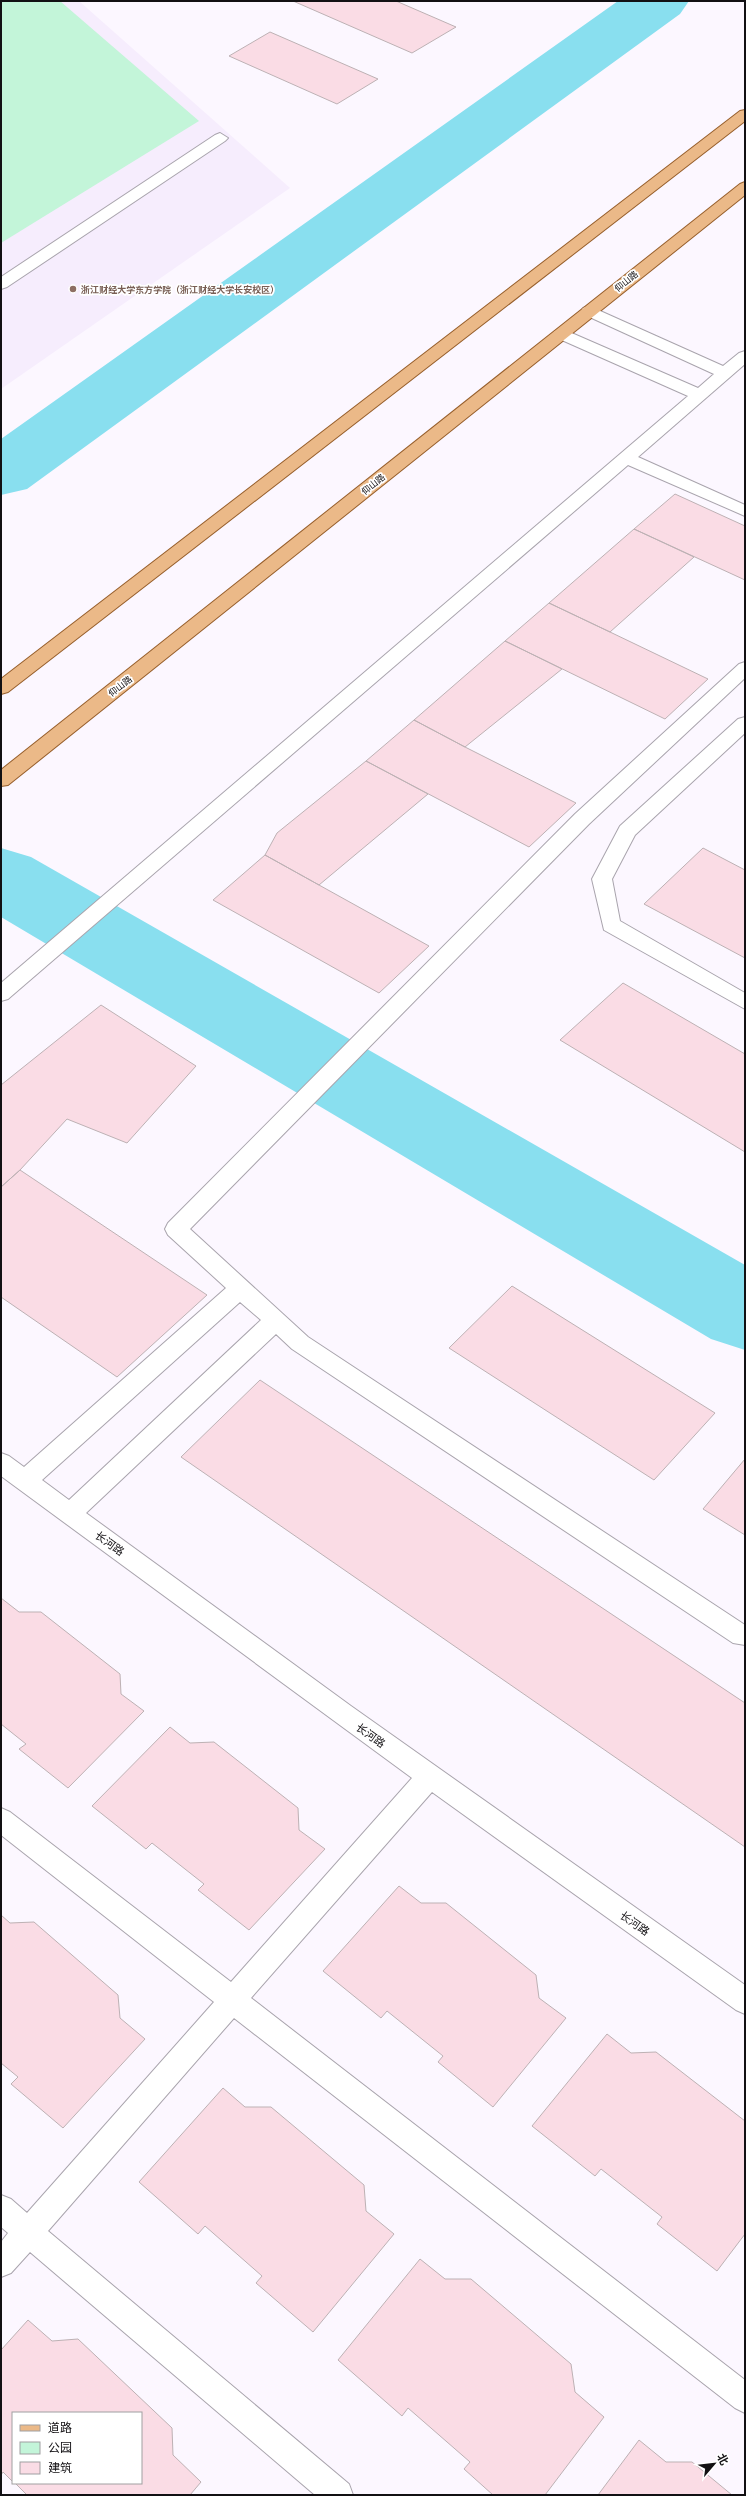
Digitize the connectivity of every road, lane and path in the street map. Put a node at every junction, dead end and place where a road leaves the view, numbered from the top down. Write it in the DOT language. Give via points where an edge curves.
graph roads {
  1 [pos="745,114"];
  2 [pos="220,138"];
  3 [pos="745,187"];
  4 [pos="1,284"];
  5 [pos="589,311"];
  6 [pos="561,334"];
  7 [pos="745,356"];
  8 [pos="725,373"];
  9 [pos="700,395"];
  10 [pos="626,458"];
  11 [pos="745,511"];
  12 [pos="745,668"];
  13 [pos="1,688"];
  14 [pos="745,723"];
  15 [pos="1,780"];
  16 [pos="1,994"];
  17 [pos="745,1002"];
  18 [pos="241,1288"];
  19 [pos="276,1320"];
  20 [pos="1,1463"];
  21 [pos="25,1481"];
  22 [pos="70,1513"];
  23 [pos="742,1636"];
  24 [pos="429,1777"];
  25 [pos="1,1820"];
  26 [pos="233,2000"];
  27 [pos="745,2001"];
  28 [pos="1,2209"];
  29 [pos="28,2232"];
  30 [pos="1,2263"];
  31 [pos="745,2398"];
  32 [pos="338,2495"];
  1 -- 13 [label="main road"];
  2 -- 4 [label="street"];
  3 -- 5 [label="main road, 仰山路"];
  5 -- 6 [label="main road, 仰山路"];
  5 -- 8 [label="street"];
  6 -- 9 [label="street"];
  6 -- 15 [label="main road, 仰山路"];
  7 -- 8 [label="street"];
  8 -- 9 [label="street"];
  9 -- 10 [label="street"];
  10 -- 11 [label="street"];
  10 -- 16 [label="street"];
  12 -- 18 [label="street" via="582,819 176,1229"];
  14 -- 17 [label="street" via="627,831 602,878 611,925"];
  18 -- 19 [label="street"];
  18 -- 21 [label="street"];
  19 -- 22 [label="street"];
  19 -- 23 [label="street" via="300,1342"];
  20 -- 21 [label="street, 长河路"];
  21 -- 22 [label="street, 长河路"];
  22 -- 24 [label="street, 长河路"];
  24 -- 26 [label="street"];
  24 -- 27 [label="street, 长河路"];
  25 -- 26 [label="street"];
  26 -- 29 [label="street"];
  26 -- 31 [label="street"];
  28 -- 29 [label="street"];
  29 -- 30 [label="street"];
  29 -- 32 [label="street"];
}
